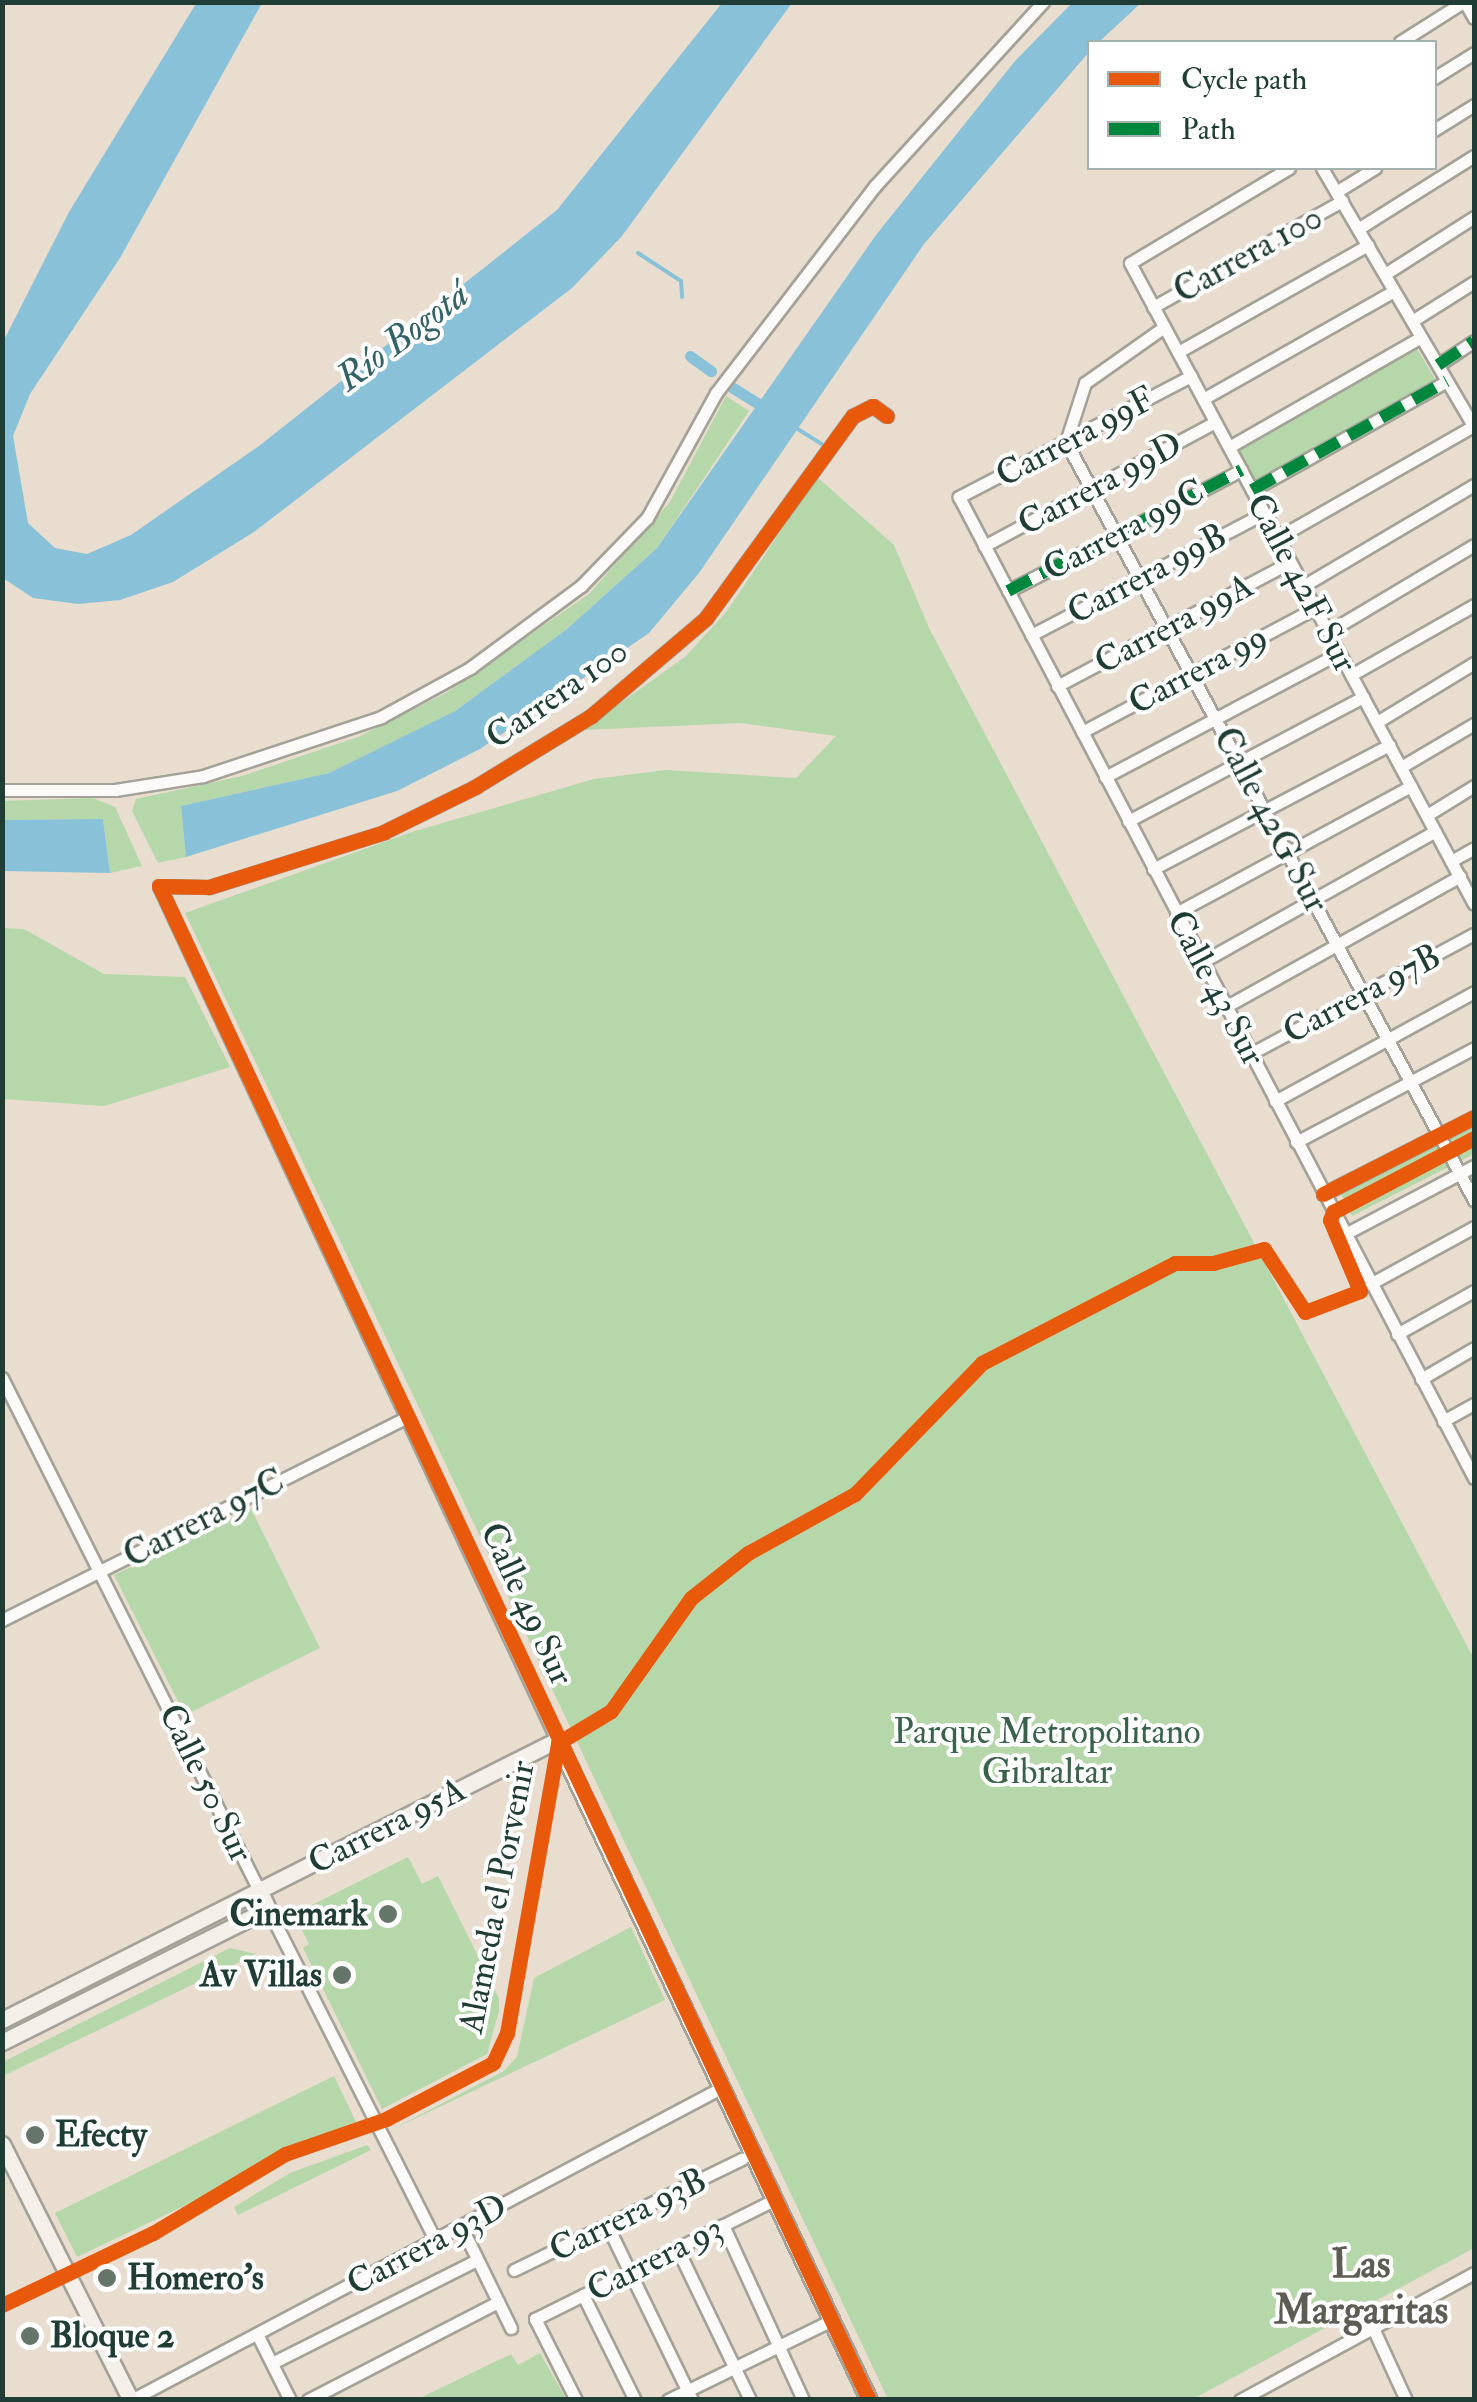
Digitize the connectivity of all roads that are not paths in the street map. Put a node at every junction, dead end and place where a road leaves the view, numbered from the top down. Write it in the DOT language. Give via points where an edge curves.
graph roads {
  1 [pos="1042,2"];
  2 [pos="1464,2"];
  3 [pos="1474,18"];
  4 [pos="1403,40"];
  5 [pos="1474,53"];
  6 [pos="1437,76"];
  7 [pos="1474,105"];
  8 [pos="1437,128"];
  9 [pos="1474,156"];
  10 [pos="1286,170"];
  11 [pos="1323,170"];
  12 [pos="1372,170"];
  13 [pos="1339,196"];
  14 [pos="1471,219"];
  15 [pos="1358,229"];
  16 [pos="1474,234"];
  17 [pos="1368,245"];
  18 [pos="1385,274"];
  19 [pos="1474,282"];
  20 [pos="1394,291"];
  21 [pos="1154,307"];
  22 [pos="1412,321"];
  23 [pos="1164,326"];
  24 [pos="1422,337"];
  25 [pos="1474,342"];
  26 [pos="1178,352"];
  27 [pos="1438,365"];
  28 [pos="1190,376"];
  29 [pos="1447,381"];
  30 [pos="1203,400"];
  31 [pos="887,416"];
  32 [pos="1472,419"];
  33 [pos="1215,422"];
  34 [pos="1066,442"];
  35 [pos="1229,448"];
  36 [pos="1241,470"];
  37 [pos="1474,485"];
  38 [pos="1092,488"];
  39 [pos="1252,490"];
  40 [pos="959,497"];
  41 [pos="1264,513"];
  42 [pos="1117,534"];
  43 [pos="1278,538"];
  44 [pos="1474,545"];
  45 [pos="984,546"];
  46 [pos="1290,562"];
  47 [pos="1140,578"];
  48 [pos="1303,586"];
  49 [pos="1008,591"];
  50 [pos="1474,605"];
  51 [pos="1315,608"];
  52 [pos="1167,627"];
  53 [pos="1328,632"];
  54 [pos="1031,635"];
  55 [pos="1340,653"];
  56 [pos="1474,663"];
  57 [pos="1192,674"];
  58 [pos="1351,675"];
  59 [pos="1057,686"];
  60 [pos="1363,697"];
  61 [pos="1216,718"];
  62 [pos="1376,722"];
  63 [pos="1474,724"];
  64 [pos="1082,732"];
  65 [pos="1389,744"];
  66 [pos="1240,762"];
  67 [pos="1401,767"];
  68 [pos="1105,777"];
  69 [pos="1411,786"];
  70 [pos="1474,786"];
  71 [pos="2,790"];
  72 [pos="1266,810"];
  73 [pos="1426,815"];
  74 [pos="1128,821"];
  75 [pos="1436,832"];
  76 [pos="1474,848"];
  77 [pos="1289,852"];
  78 [pos="1451,861"];
  79 [pos="1153,869"];
  80 [pos="1460,876"];
  81 [pos="158,886"];
  82 [pos="1314,899"];
  83 [pos="1474,904"];
  84 [pos="1176,913"];
  85 [pos="1474,934"];
  86 [pos="1338,944"];
  87 [pos="1202,962"];
  88 [pos="1474,992"];
  89 [pos="1364,993"];
  90 [pos="1225,1006"];
  91 [pos="1388,1039"];
  92 [pos="1474,1048"];
  93 [pos="1250,1054"];
  94 [pos="1411,1082"];
  95 [pos="1275,1102"];
  96 [pos="1474,1117"];
  97 [pos="1440,1135"];
  98 [pos="1296,1142"];
  99 [pos="1474,1166"];
  100 [pos="1460,1174"];
  101 [pos="1324,1194"];
  102 [pos="1474,1200"];
  103 [pos="1474,1227"];
  104 [pos="1345,1234"];
  105 [pos="1370,1284"];
  106 [pos="1474,1291"];
  107 [pos="1397,1334"];
  108 [pos="1474,1348"];
  109 [pos="2,1378"];
  110 [pos="1420,1379"];
  111 [pos="1474,1404"];
  112 [pos="407,1417"];
  113 [pos="1443,1421"];
  114 [pos="1473,1473"];
  115 [pos="100,1570"];
  116 [pos="2,1620"];
  117 [pos="557,1740"];
  118 [pos="259,1890"];
  119 [pos="268,1908"];
  120 [pos="2,2020"];
  121 [pos="2,2042"];
  122 [pos="721,2088"];
  123 [pos="2,2144"];
  124 [pos="742,2159"];
  125 [pos="774,2200"];
  126 [pos="607,2225"];
  127 [pos="723,2225"];
  128 [pos="468,2240"];
  129 [pos="436,2242"];
  130 [pos="678,2248"];
  131 [pos="477,2260"];
  132 [pos="514,2270"];
  133 [pos="630,2272"];
  134 [pos="1474,2273"];
  135 [pos="584,2295"];
  136 [pos="498,2302"];
  137 [pos="832,2320"];
  138 [pos="510,2328"];
  139 [pos="1373,2328"];
  140 [pos="258,2334"];
  141 [pos="779,2347"];
  142 [pos="272,2363"];
  143 [pos="735,2367"];
  144 [pos="690,2395"];
  145 [pos="131,2400"];
  146 [pos="290,2400"];
  147 [pos="308,2400"];
  148 [pos="576,2400"];
  149 [pos="634,2400"];
  150 [pos="668,2400"];
  151 [pos="750,2400"];
  152 [pos="802,2400"];
  153 [pos="870,2400"];
  154 [pos="1240,2400"];
  155 [pos="1406,2400"];
  1 -- 71 [label="street" via="875,186 716,393 646,518 581,586 470,668 381,716 203,776 115,790"];
  2 -- 3 [label="street"];
  2 -- 4 [label="street"];
  5 -- 6 [label="street"];
  7 -- 8 [label="street"];
  9 -- 15 [label="street"];
  10 -- 21 [label="street, Calle 42F Sur" via="1130,263"];
  11 -- 13 [label="street"];
  12 -- 13 [label="street, Carrera 100"];
  13 -- 15 [label="street"];
  13 -- 21 [label="street, Carrera 100"];
  14 -- 16 [label="street"];
  14 -- 18 [label="street"];
  15 -- 17 [label="street"];
  17 -- 18 [label="street"];
  17 -- 26 [label="street"];
  18 -- 20 [label="street"];
  19 -- 22 [label="street"];
  20 -- 22 [label="street"];
  20 -- 30 [label="street"];
  21 -- 23 [label="street, Calle 42F Sur"];
  22 -- 24 [label="street"];
  23 -- 26 [label="street, Calle 42F Sur"];
  23 -- 34 [label="street" via="1086,382"];
  24 -- 27 [label="street"];
  24 -- 35 [label="street"];
  25 -- 27 [label="street"];
  26 -- 28 [label="street, Calle 42F Sur"];
  27 -- 29 [label="street"];
  28 -- 30 [label="street, Calle 42F Sur"];
  28 -- 34 [label="street, Carrera 99F"];
  29 -- 32 [label="street"];
  29 -- 39 [label="street"];
  30 -- 33 [label="street, Calle 42F Sur"];
  31 -- 81 [label="street, Carrera 100" via="873,406 853,416 706,618 590,716 475,787 384,832 209,887"];
  32 -- 43 [label="street"];
  33 -- 35 [label="street, Calle 42F Sur"];
  33 -- 38 [label="street, Carrera 99D"];
  34 -- 38 [label="street, Calle 42G Sur"];
  34 -- 40 [label="street, Carrera 99F"];
  35 -- 36 [label="street, Calle 42F Sur"];
  36 -- 39 [label="street, Calle 42F Sur"];
  36 -- 42 [label="street, Carrera 99C"];
  37 -- 48 [label="street"];
  38 -- 42 [label="street, Calle 42G Sur"];
  38 -- 45 [label="street, Carrera 99D"];
  39 -- 41 [label="street, Calle 42F Sur"];
  40 -- 45 [label="street, Calle 43 Sur"];
  41 -- 43 [label="street, Calle 42F Sur"];
  41 -- 47 [label="street, Carrera 99B"];
  42 -- 47 [label="street, Calle 42G Sur"];
  42 -- 49 [label="street, Carrera 99C"];
  43 -- 46 [label="street, Calle 42F Sur"];
  44 -- 53 [label="street"];
  45 -- 49 [label="street, Calle 43 Sur"];
  46 -- 48 [label="street, Calle 42F Sur"];
  46 -- 52 [label="street, Carrera 99A"];
  47 -- 52 [label="street, Calle 42G Sur"];
  47 -- 54 [label="street, Carrera 99B"];
  48 -- 51 [label="street, Calle 42F Sur"];
  49 -- 54 [label="street, Calle 43 Sur"];
  50 -- 58 [label="street"];
  51 -- 53 [label="street, Calle 42F Sur"];
  51 -- 57 [label="street, Carrera 99"];
  52 -- 57 [label="street, Calle 42G Sur"];
  52 -- 59 [label="street, Carrera 99A"];
  53 -- 55 [label="street, Calle 42F Sur"];
  54 -- 59 [label="street, Calle 43 Sur"];
  55 -- 58 [label="street, Calle 42F Sur"];
  55 -- 61 [label="street"];
  56 -- 62 [label="street"];
  57 -- 61 [label="street, Calle 42G Sur"];
  57 -- 64 [label="street, Carrera 99"];
  58 -- 60 [label="street, Calle 42F Sur"];
  59 -- 64 [label="street, Calle 43 Sur"];
  60 -- 62 [label="street, Calle 42F Sur"];
  60 -- 66 [label="street"];
  61 -- 66 [label="street, Calle 42G Sur"];
  61 -- 68 [label="street"];
  62 -- 65 [label="street, Calle 42F Sur"];
  63 -- 67 [label="street"];
  64 -- 68 [label="street, Calle 43 Sur"];
  65 -- 67 [label="street, Calle 42F Sur"];
  65 -- 72 [label="street"];
  66 -- 72 [label="street, Calle 42G Sur"];
  66 -- 74 [label="street"];
  67 -- 69 [label="street, Calle 42F Sur"];
  68 -- 74 [label="street, Calle 43 Sur"];
  69 -- 73 [label="street, Calle 42F Sur"];
  69 -- 77 [label="street"];
  70 -- 73 [label="street"];
  72 -- 77 [label="street, Calle 42G Sur"];
  72 -- 79 [label="street"];
  73 -- 75 [label="street, Calle 42F Sur"];
  74 -- 79 [label="street, Calle 43 Sur"];
  75 -- 78 [label="street, Calle 42F Sur"];
  75 -- 82 [label="street"];
  76 -- 78 [label="street"];
  77 -- 82 [label="street, Calle 42G Sur"];
  77 -- 84 [label="street"];
  78 -- 80 [label="street, Calle 42F Sur"];
  79 -- 84 [label="street, Calle 43 Sur"];
  80 -- 83 [label="street, Calle 42F Sur"];
  80 -- 86 [label="street"];
  81 -- 112 [label="street, Calle 49 Sur"];
  82 -- 86 [label="street, Calle 42G Sur"];
  82 -- 87 [label="street"];
  84 -- 87 [label="street, Calle 43 Sur"];
  85 -- 89 [label="street, Carrera 97B"];
  86 -- 89 [label="street, Calle 42G Sur"];
  86 -- 90 [label="street"];
  87 -- 90 [label="street, Calle 43 Sur"];
  88 -- 91 [label="street"];
  89 -- 91 [label="street, Calle 42G Sur"];
  89 -- 93 [label="street, Carrera 97B"];
  90 -- 93 [label="street, Calle 43 Sur"];
  91 -- 94 [label="street, Calle 42G Sur"];
  91 -- 95 [label="street"];
  92 -- 94 [label="street"];
  93 -- 95 [label="street, Calle 43 Sur"];
  94 -- 97 [label="street, Calle 42G Sur"];
  94 -- 98 [label="street"];
  95 -- 98 [label="street, Calle 43 Sur"];
  96 -- 97 [label="street"];
  97 -- 100 [label="street, Calle 42G Sur"];
  97 -- 101 [label="street"];
  98 -- 101 [label="street, Calle 43 Sur"];
  99 -- 100 [label="street"];
  100 -- 102 [label="street, Calle 42G Sur"];
  100 -- 104 [label="street"];
  101 -- 104 [label="street, Calle 43 Sur"];
  103 -- 105 [label="street"];
  104 -- 105 [label="street, Calle 43 Sur"];
  105 -- 107 [label="street, Calle 43 Sur"];
  106 -- 107 [label="street"];
  107 -- 110 [label="street, Calle 43 Sur"];
  108 -- 110 [label="street"];
  109 -- 115 [label="street, Calle 50 Sur"];
  110 -- 113 [label="street, Calle 43 Sur"];
  111 -- 113 [label="street"];
  112 -- 115 [label="street, Carrera 97C"];
  112 -- 117 [label="street, Calle 49 Sur"];
  113 -- 114 [label="street, Calle 43 Sur"];
  115 -- 116 [label="street, Carrera 97C"];
  115 -- 118 [label="street, Calle 50 Sur"];
  117 -- 118 [label="street, Carrera 95A"];
  117 -- 122 [label="street, Calle 49 Sur"];
  118 -- 119 [label="street, Calle 50 Sur"];
  118 -- 120 [label="street, Carrera 95A"];
  119 -- 121 [label="street"];
  119 -- 129 [label="street, Calle 50 Sur"];
  122 -- 125 [label="street, Calle 49 Sur"];
  122 -- 129 [label="street, Carrera 93D"];
  123 -- 145 [label="street"];
  124 -- 126 [label="street, Carrera 93B"];
  125 -- 127 [label="street, Carrera 93"];
  125 -- 137 [label="street, Calle 49 Sur"];
  126 -- 132 [label="street, Carrera 93B"];
  126 -- 133 [label="street"];
  127 -- 130 [label="street, Carrera 93"];
  127 -- 141 [label="street"];
  128 -- 131 [label="street"];
  129 -- 140 [label="street, Carrera 93D"];
  130 -- 133 [label="street, Carrera 93"];
  130 -- 143 [label="street"];
  131 -- 136 [label="street"];
  131 -- 142 [label="street"];
  133 -- 135 [label="street, Carrera 93"];
  133 -- 144 [label="street"];
  134 -- 139 [label="street"];
  135 -- 148 [label="street, Carrera 93" via="536,2319"];
  135 -- 149 [label="street"];
  136 -- 138 [label="street"];
  136 -- 147 [label="street"];
  137 -- 141 [label="street"];
  137 -- 153 [label="street, Calle 49 Sur"];
  139 -- 154 [label="street"];
  139 -- 155 [label="street"];
  140 -- 142 [label="street"];
  140 -- 145 [label="street, Carrera 93D"];
  141 -- 143 [label="street"];
  141 -- 152 [label="street"];
  142 -- 146 [label="street"];
  143 -- 144 [label="street"];
  143 -- 151 [label="street"];
  144 -- 150 [label="street"];
}
